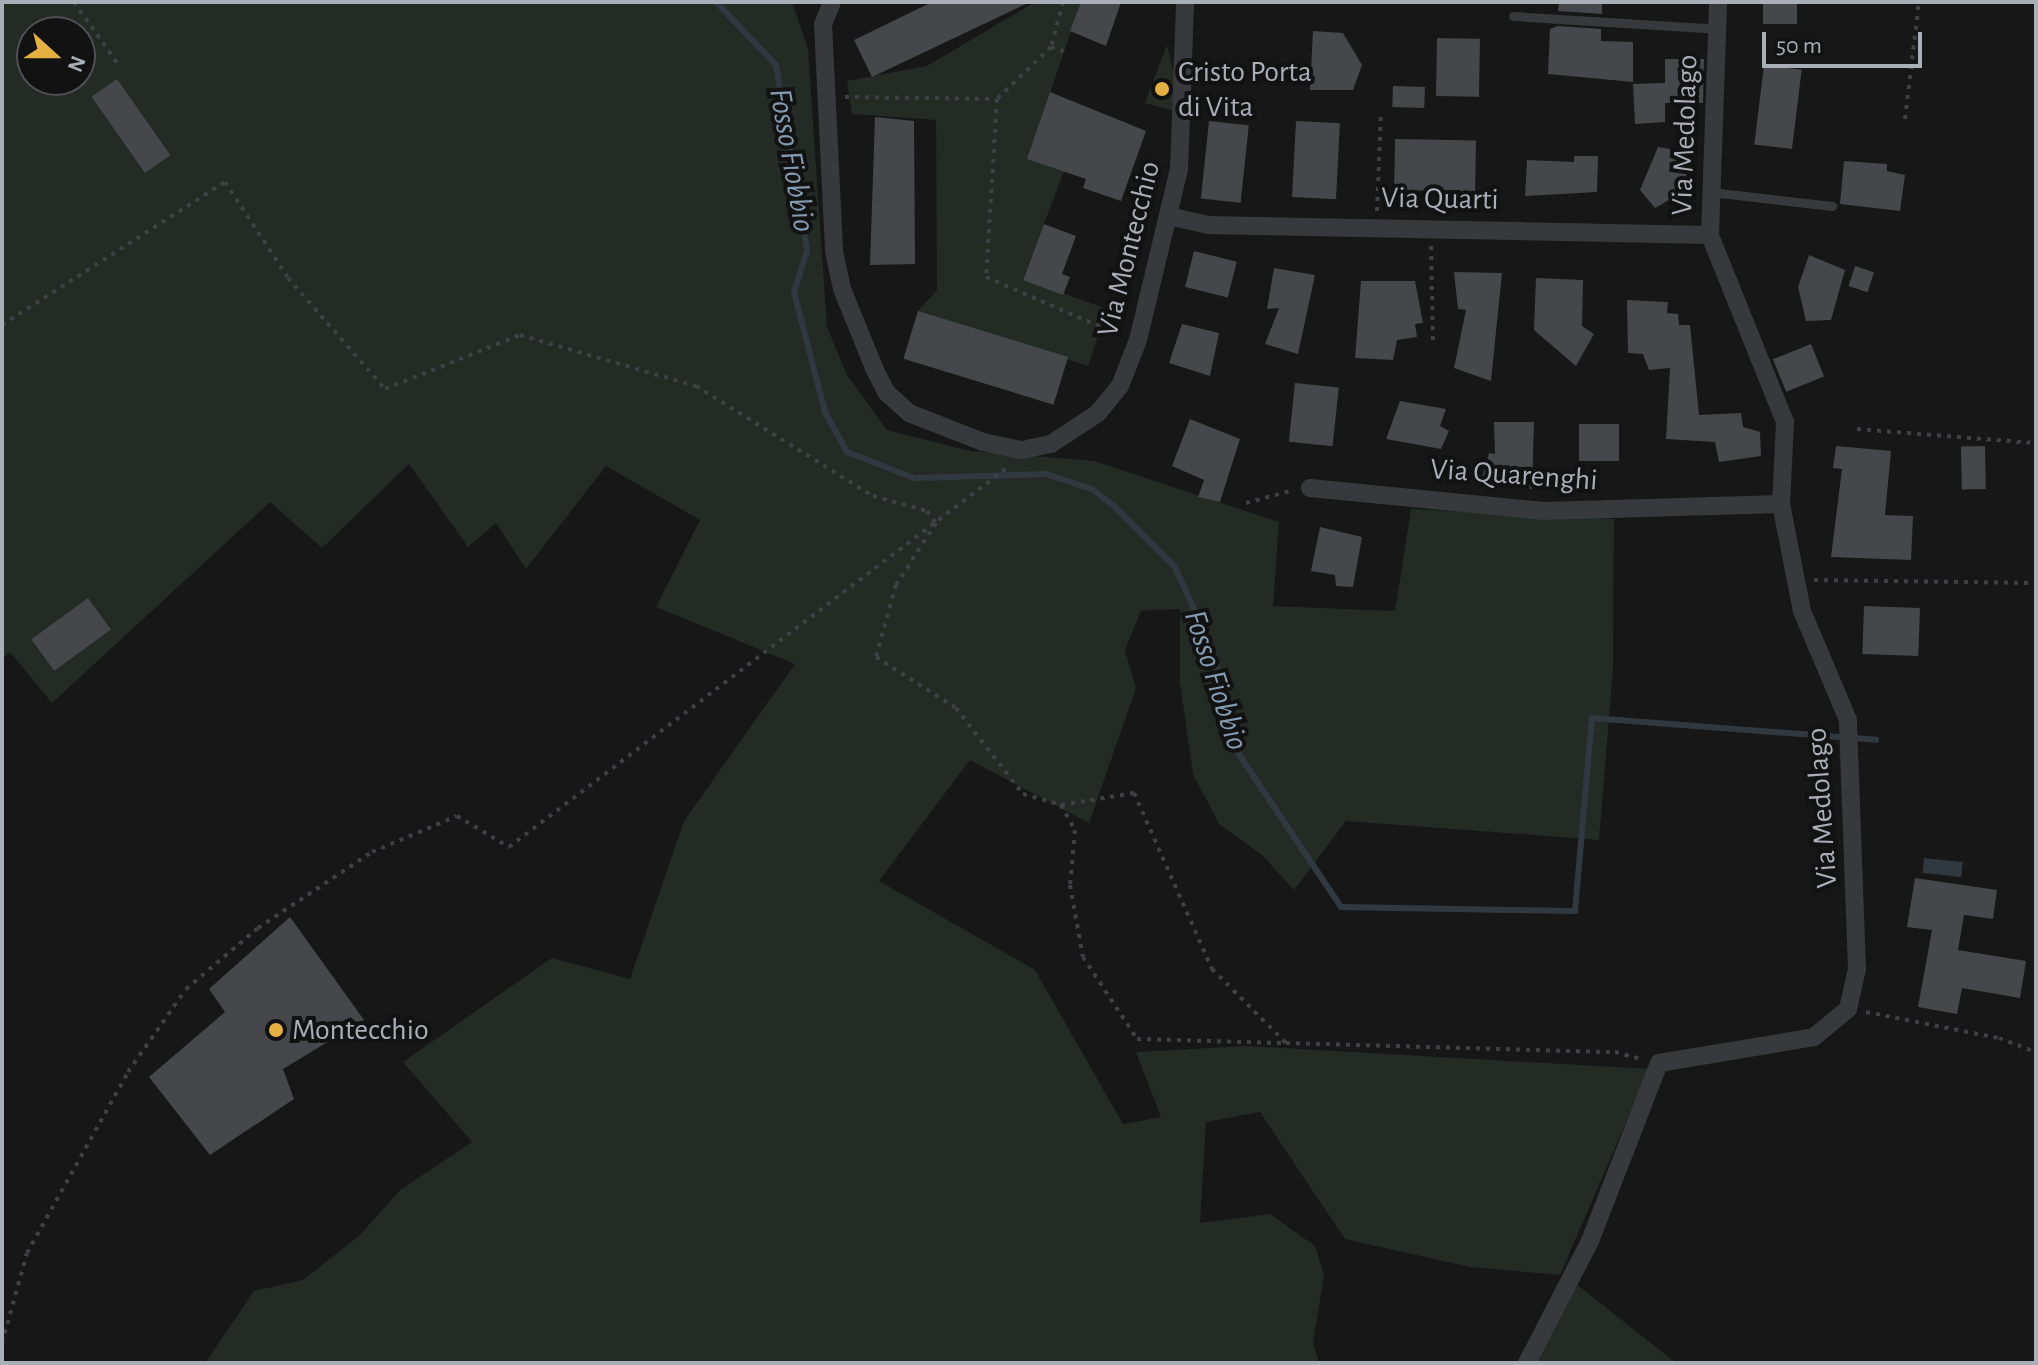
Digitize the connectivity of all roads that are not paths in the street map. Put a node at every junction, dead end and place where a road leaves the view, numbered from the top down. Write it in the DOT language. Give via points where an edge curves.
graph roads {
  1 [pos="832,2"];
  2 [pos="1185,2"];
  3 [pos="1718,2"];
  4 [pos="1513,16"];
  5 [pos="1717,29"];
  6 [pos="1711,192"];
  7 [pos="1832,206"];
  8 [pos="1169,216"];
  9 [pos="1710,235"];
  10 [pos="1310,488"];
  11 [pos="1781,504"];
  12 [pos="1527,1363"];
  1 -- 8 [label="street, Via Montecchio" via="823,24 834,251 842,289 887,393 926,422 1018,457 1073,432 1120,386"];
  2 -- 8 [label="street, Via Montecchio" via="1184,114"];
  3 -- 5 [label="street, Via Medolago"];
  4 -- 5 [label="lane"];
  5 -- 6 [label="street, Via Medolago"];
  6 -- 7 [label="lane"];
  6 -- 9 [label="street, Via Medolago"];
  8 -- 9 [label="street, Via Quarti" via="1207,225"];
  9 -- 11 [label="street, Via Medolago" via="1785,422"];
  10 -- 11 [label="street, Via Quarenghi" via="1544,511"];
  11 -- 12 [label="street, Via Medolago" via="1796,579 1831,690 1848,720 1858,871 1857,969 1848,1009 1814,1037 1659,1063 1590,1241"];
}
